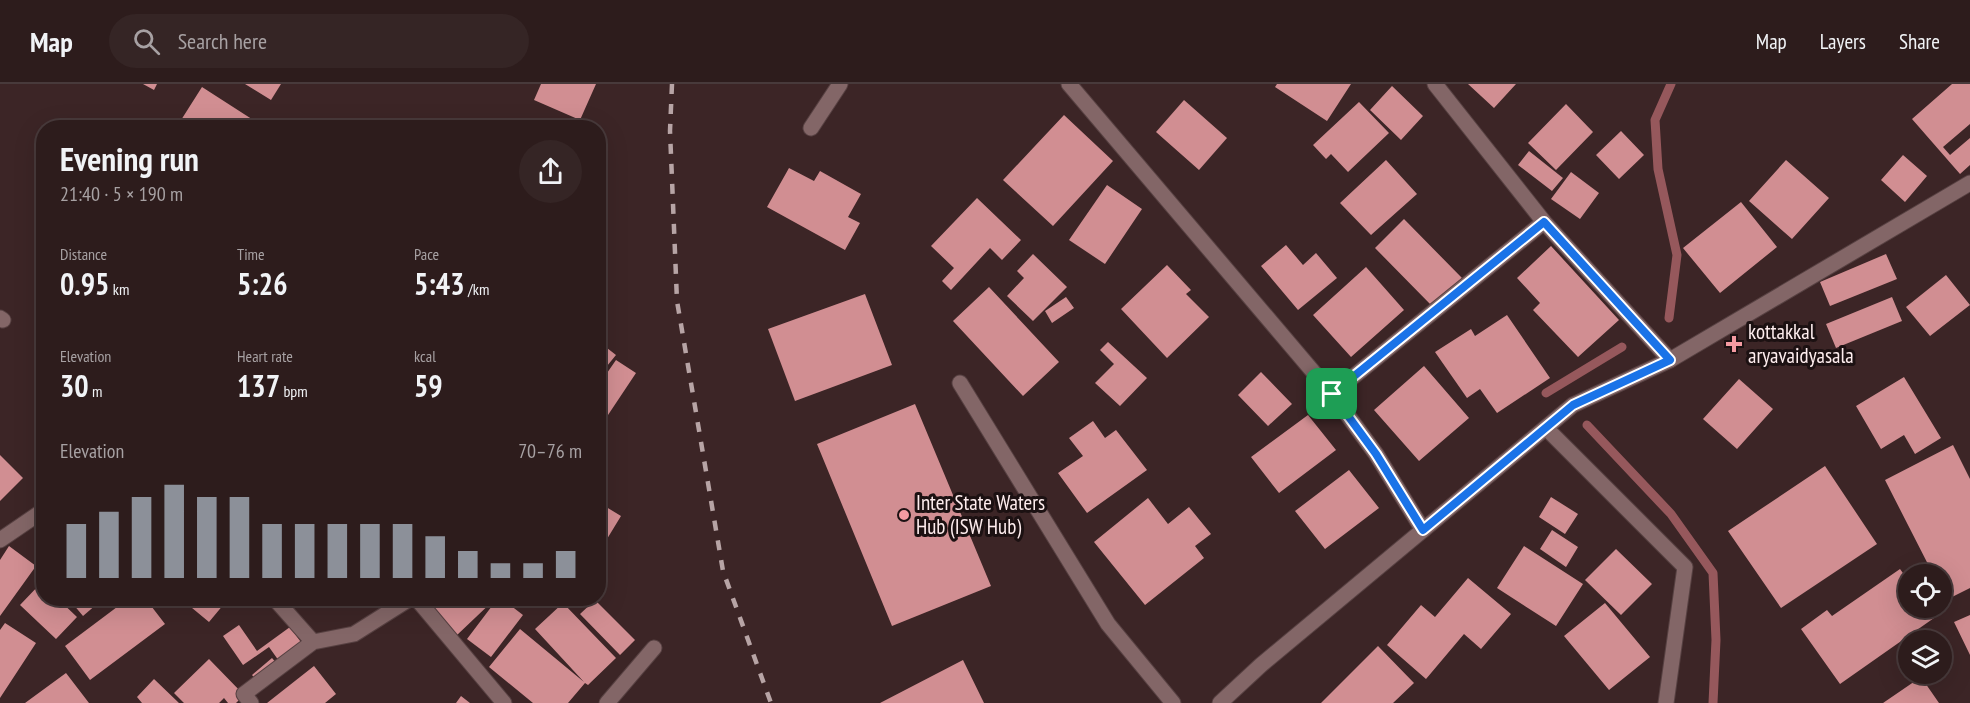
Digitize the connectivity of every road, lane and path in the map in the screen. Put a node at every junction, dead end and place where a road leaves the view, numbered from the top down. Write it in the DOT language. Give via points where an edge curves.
graph roads {
  1 [pos="840,84"];
  2 [pos="1070,84"];
  3 [pos="1435,84"];
  4 [pos="812,128"];
  5 [pos="1970,183"];
  6 [pos="1544,222"];
  7 [pos="1670,360"];
  8 [pos="960,383"];
  9 [pos="1332,394"];
  10 [pos="1546,428"];
  11 [pos="36,515"];
  12 [pos="1423,530"];
  13 [pos="0,540"];
  14 [pos="281,606"];
  15 [pos="398,606"];
  16 [pos="423,606"];
  17 [pos="313,642"];
  18 [pos="654,648"];
  19 [pos="250,703"];
  20 [pos="504,703"];
  21 [pos="607,703"];
  22 [pos="1173,703"];
  23 [pos="1220,703"];
  24 [pos="1666,703"];
  1 -- 4 [label="street"];
  2 -- 9 [label="street"];
  3 -- 6 [label="street"];
  5 -- 7 [label="street"];
  6 -- 7 [label="street"];
  6 -- 9 [label="street"];
  7 -- 10 [label="street" via="1573,405"];
  8 -- 22 [label="street" via="1108,624"];
  9 -- 12 [label="street" via="1376,454"];
  10 -- 12 [label="street"];
  10 -- 24 [label="street" via="1685,567"];
  11 -- 13 [label="street"];
  12 -- 23 [label="street"];
  14 -- 17 [label="street"];
  15 -- 17 [label="street" via="354,634"];
  16 -- 20 [label="street"];
  17 -- 19 [label="street" via="244,694"];
  18 -- 21 [label="street"];
}
